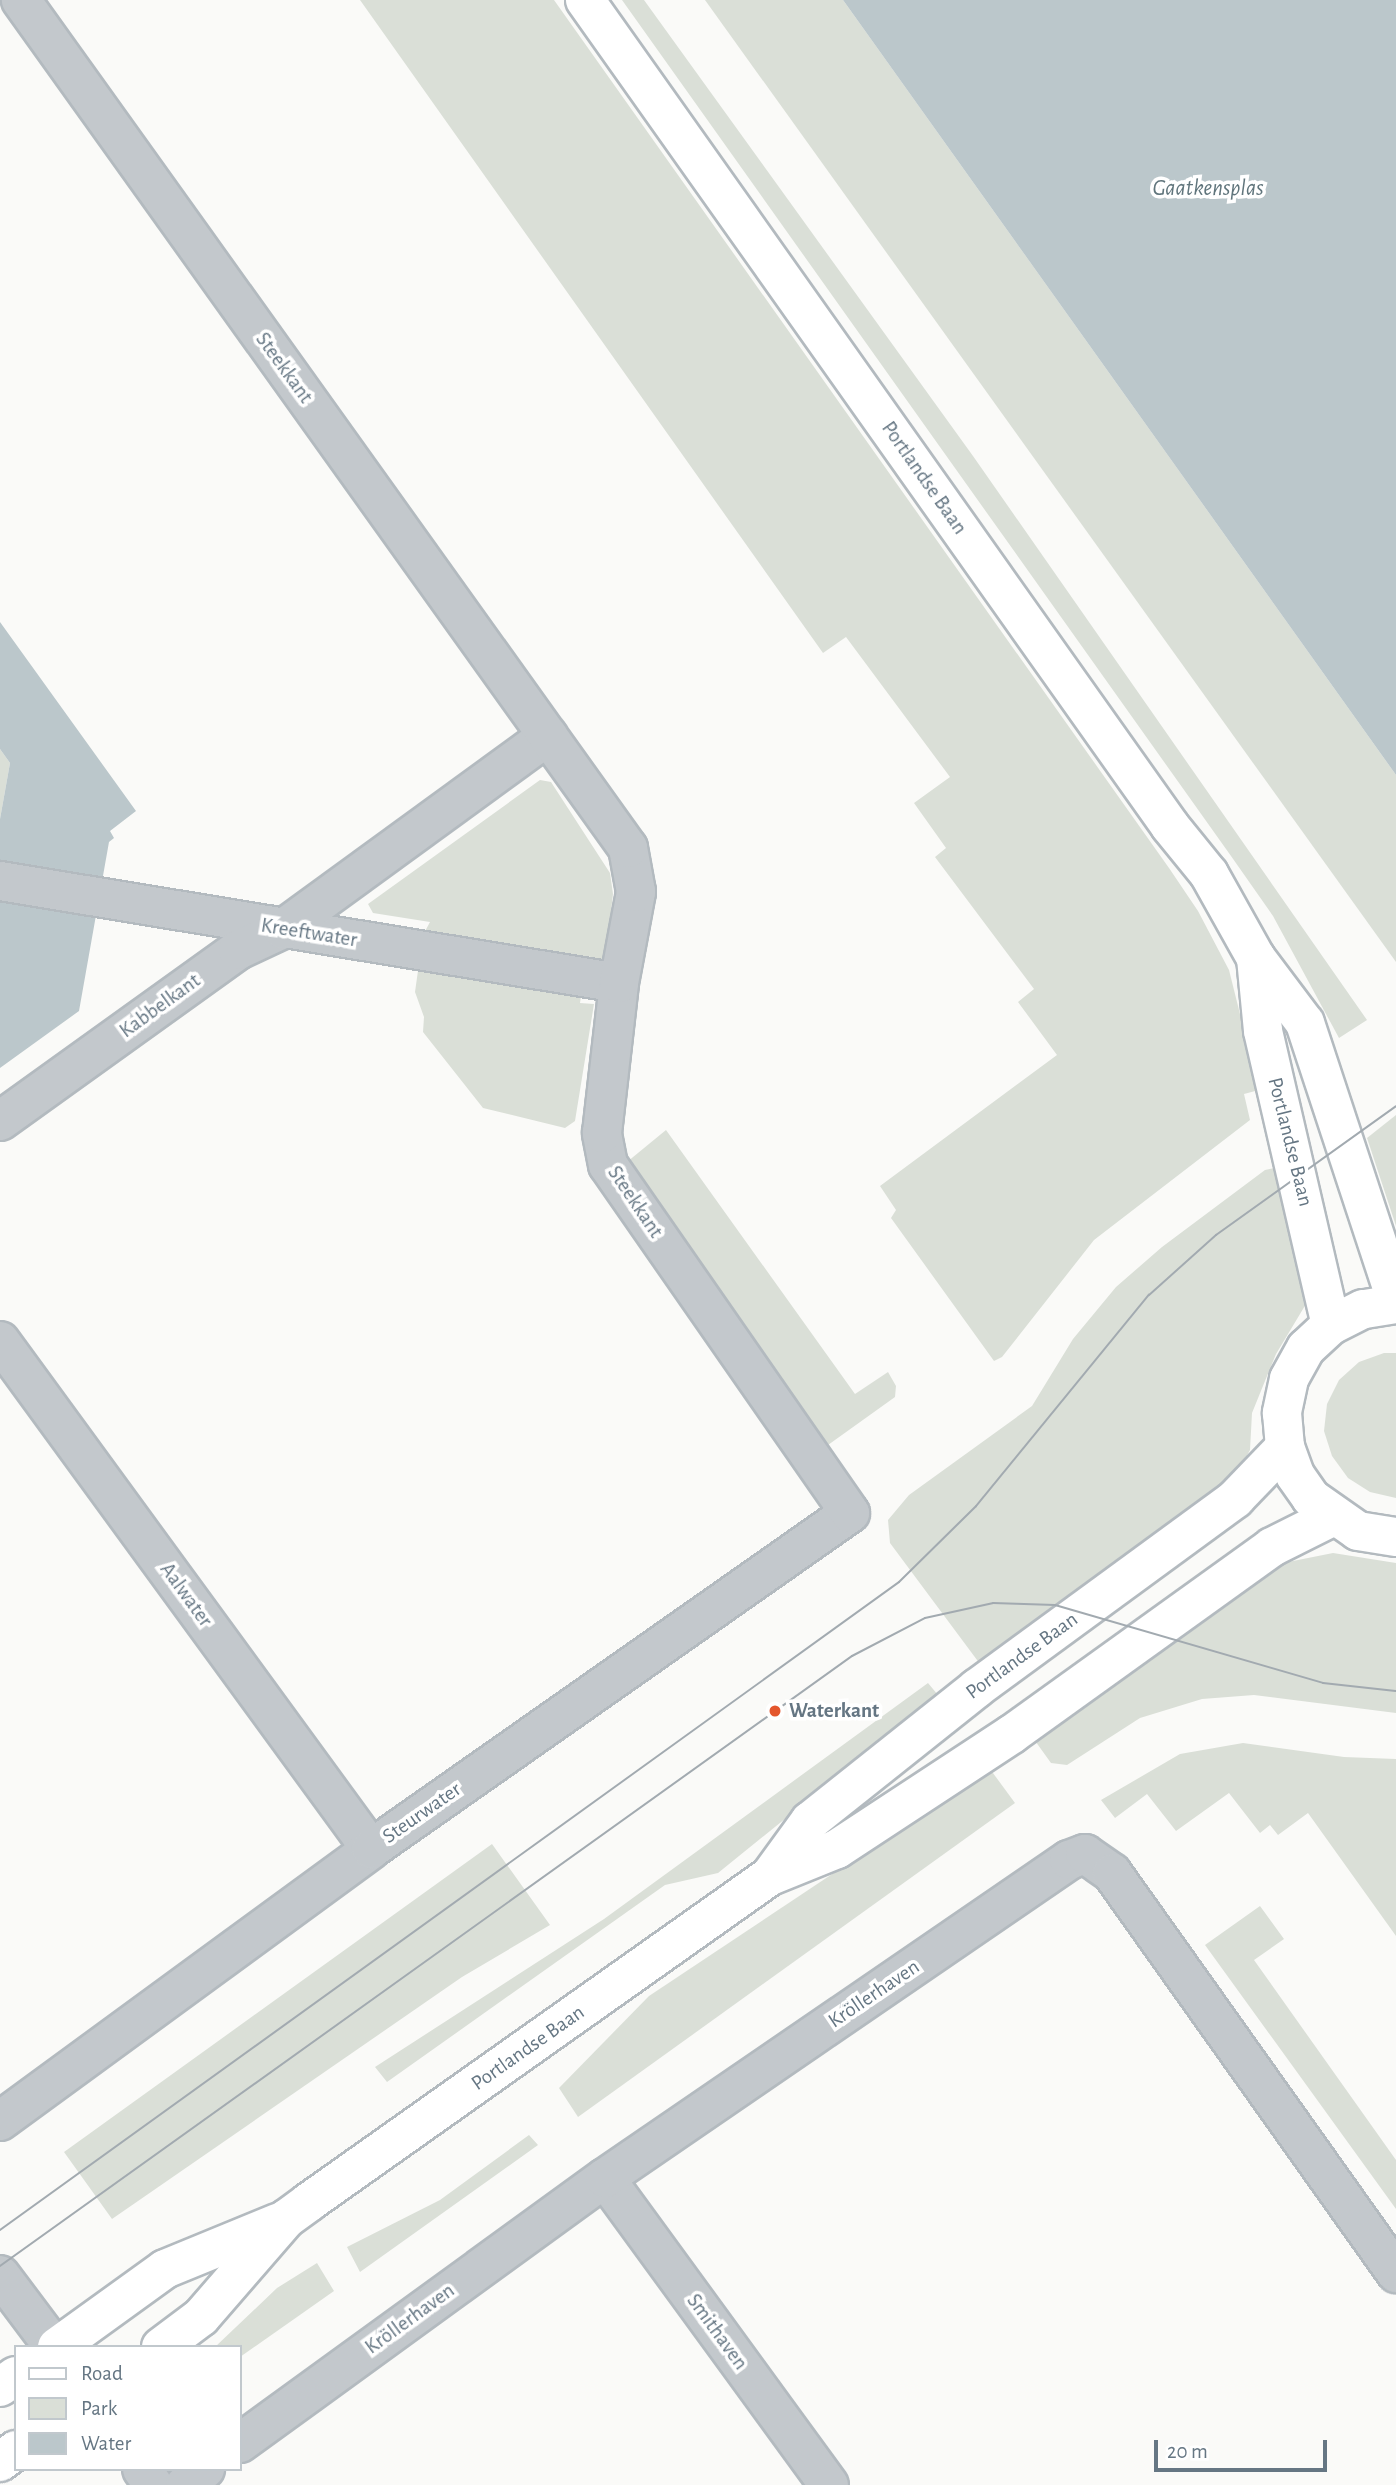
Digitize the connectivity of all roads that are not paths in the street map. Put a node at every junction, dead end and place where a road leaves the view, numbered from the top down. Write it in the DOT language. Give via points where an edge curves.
graph roads {
  1 [pos="21,0"];
  2 [pos="585,0"];
  3 [pos="548,736"];
  4 [pos="0,881"];
  5 [pos="283,929"];
  6 [pos="1256,958"];
  7 [pos="619,983"];
  8 [pos="0,1121"];
  9 [pos="1396,1302"];
  10 [pos="1331,1325"];
  11 [pos="0,1341"];
  12 [pos="1285,1447"];
  13 [pos="850,1513"];
  14 [pos="1332,1517"];
  15 [pos="1396,1537"];
  16 [pos="371,1849"];
  17 [pos="770,1876"];
  18 [pos="0,2121"];
  19 [pos="606,2178"];
  20 [pos="286,2220"];
  21 [pos="1396,2273"];
  22 [pos="0,2275"];
  23 [pos="53,2345"];
  24 [pos="58,2345"];
  25 [pos="164,2345"];
  26 [pos="242,2442"];
  27 [pos="202,2471"];
  28 [pos="185,2485"];
  29 [pos="829,2485"];
  1 -- 3 [label="street, Steekkant"];
  2 -- 6 [label="street, Portlandse Baan" via="1170,826 1209,874"];
  3 -- 5 [label="street, Kabbelkant"];
  3 -- 7 [label="street, Steekkant" via="628,848 636,892"];
  4 -- 5 [label="street, Kreeftwater"];
  5 -- 7 [label="street, Kreeftwater"];
  5 -- 8 [label="street, Kabbelkant" via="238,950"];
  6 -- 9 [label="street, Portlandse Baan" via="1305,1023"];
  6 -- 10 [label="street, Portlandse Baan" via="1263,1031"];
  7 -- 13 [label="street, Steekkant" via="602,1133 608,1165"];
  9 -- 10 [label="street" via="1363,1309"];
  10 -- 12 [label="street" via="1306,1348 1289,1379 1282,1413"];
  11 -- 16 [label="street, Aalwater"];
  12 -- 14 [label="street" via="1294,1475"];
  12 -- 17 [label="street, Portlandse Baan" via="1235,1499 977,1688 810,1821"];
  13 -- 16 [label="street, Steurwater"];
  14 -- 15 [label="street" via="1358,1531"];
  14 -- 17 [label="street, Portlandse Baan" via="1272,1546 1012,1734 837,1849"];
  16 -- 18 [label="street, Steurwater"];
  17 -- 20 [label="street, Portlandse Baan"];
  19 -- 21 [label="street, Kröllerhaven" via="1069,1860 1085,1854 1112,1873"];
  19 -- 26 [label="street, Kröllerhaven"];
  19 -- 29 [label="street, Smithaven"];
  20 -- 24 [label="street, Portlandse Baan" via="165,2269"];
  20 -- 25 [label="street, Portlandse Baan" via="201,2317"];
  22 -- 23 [label="street"];
  27 -- 28 [label="street"];
}
